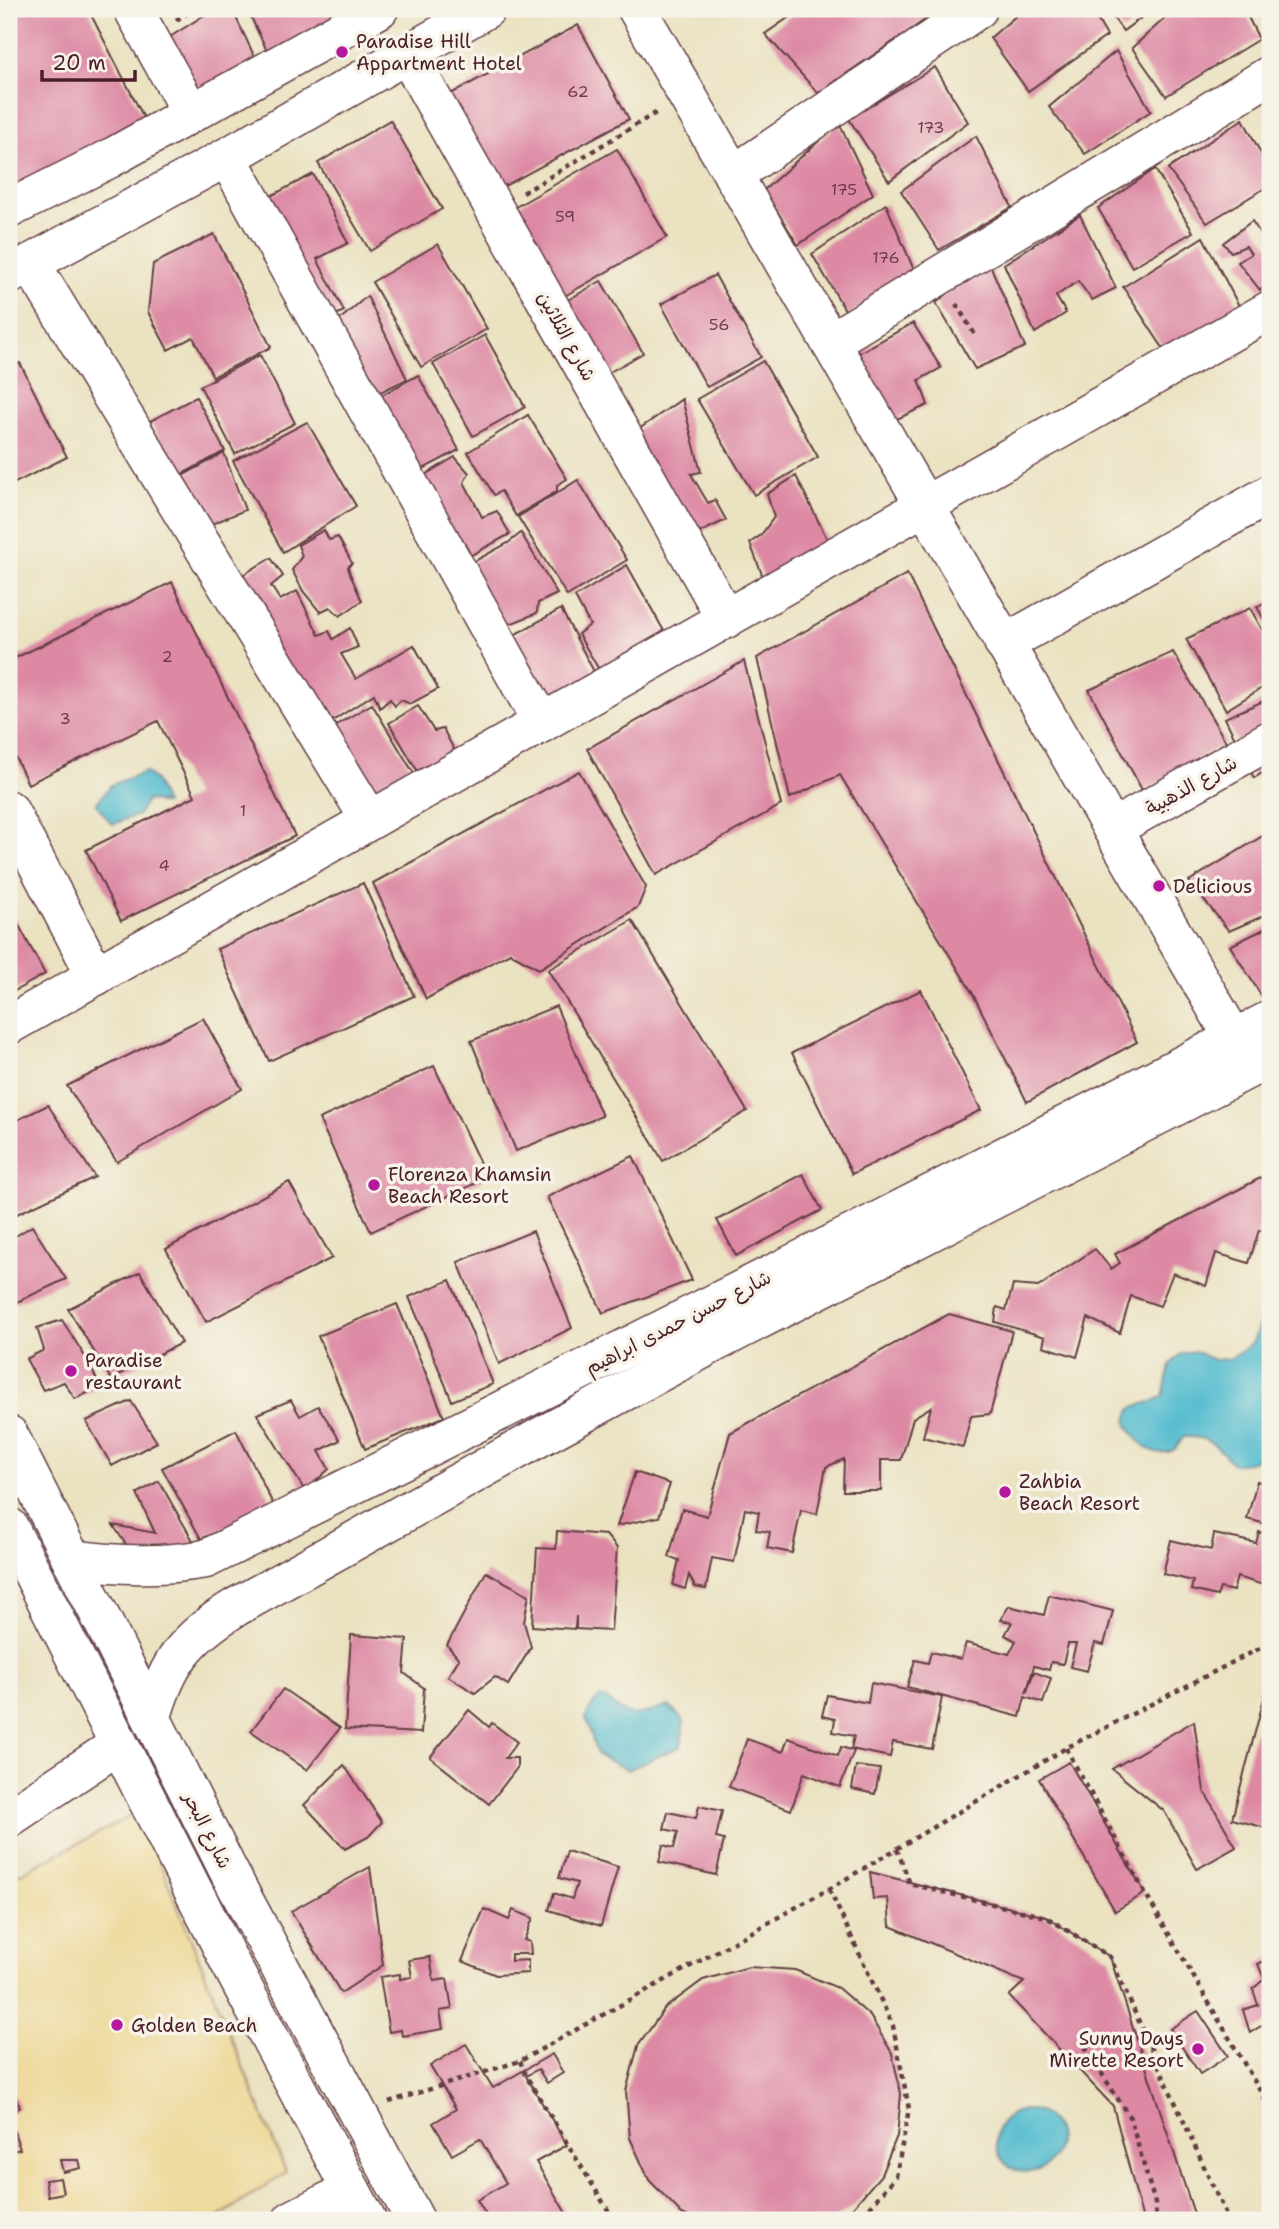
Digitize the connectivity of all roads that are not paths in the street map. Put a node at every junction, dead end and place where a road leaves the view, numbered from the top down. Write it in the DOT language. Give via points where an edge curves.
graph roads {
  1 [pos="133,9"];
  2 [pos="379,9"];
  3 [pos="486,9"];
  4 [pos="638,9"];
  5 [pos="978,9"];
  6 [pos="407,54"];
  7 [pos="1270,75"];
  8 [pos="191,113"];
  9 [pos="228,157"];
  10 [pos="109,159"];
  11 [pos="733,175"];
  12 [pos="133,208"];
  13 [pos="9,209"];
  14 [pos="20,270"];
  15 [pos="1270,310"];
  16 [pos="830,342"];
  17 [pos="1270,494"];
  18 [pos="925,506"];
  19 [pos="726,619"];
  20 [pos="1004,643"];
  21 [pos="542,723"];
  22 [pos="1270,740"];
  23 [pos="9,810"];
  24 [pos="370,820"];
  25 [pos="1111,829"];
  26 [pos="96,976"];
  27 [pos="1270,1020"];
  28 [pos="9,1026"];
  29 [pos="1234,1039"];
  30 [pos="1270,1058"];
  31 [pos="9,1435"];
  32 [pos="9,1527"];
  33 [pos="71,1559"];
  34 [pos="206,1559"];
  35 [pos="236,1607"];
  36 [pos="152,1717"];
  37 [pos="118,1745"];
  38 [pos="9,1818"];
  39 [pos="359,2205"];
  40 [pos="292,2220"];
  41 [pos="415,2220"];
  1 -- 8 [label="street"];
  2 -- 8 [label="street"];
  3 -- 6 [label="street"];
  4 -- 11 [label="street"];
  5 -- 11 [label="street"];
  6 -- 9 [label="street"];
  6 -- 19 [label="street, شارع الثلاثين"];
  7 -- 16 [label="street"];
  8 -- 10 [label="street"];
  9 -- 12 [label="street"];
  9 -- 21 [label="street"];
  10 -- 12 [label="street"];
  10 -- 13 [label="street"];
  11 -- 16 [label="street"];
  12 -- 14 [label="street"];
  14 -- 24 [label="street"];
  15 -- 18 [label="street"];
  16 -- 18 [label="street"];
  17 -- 20 [label="street"];
  18 -- 19 [label="street"];
  18 -- 20 [label="street"];
  19 -- 21 [label="street"];
  20 -- 25 [label="street"];
  21 -- 24 [label="street"];
  22 -- 25 [label="street, شارع الذهبية"];
  23 -- 26 [label="street"];
  24 -- 26 [label="street"];
  25 -- 29 [label="street"];
  26 -- 28 [label="street"];
  27 -- 29 [label="street, شارع حسن حمدى ابراهيم"];
  29 -- 34 [label="street, شارع حسن حمدى ابراهيم"];
  30 -- 35 [label="street, شارع حسن حمدى ابراهيم" via="716,1342"];
  31 -- 33 [label="street, شارع البحر"];
  32 -- 37 [label="street"];
  33 -- 34 [label="street, شارع حسن حمدى ابراهيم" via="146,1566"];
  33 -- 36 [label="street, شارع البحر"];
  34 -- 35 [label="street" via="201,1570 206,1593 213,1601"];
  35 -- 36 [label="street, شارع حسن حمدى ابراهيم" via="189,1642 159,1690"];
  36 -- 41 [label="street, شارع البحر" via="229,1872"];
  37 -- 38 [label="street"];
  37 -- 39 [label="street"];
  39 -- 40 [label="street"];
}
